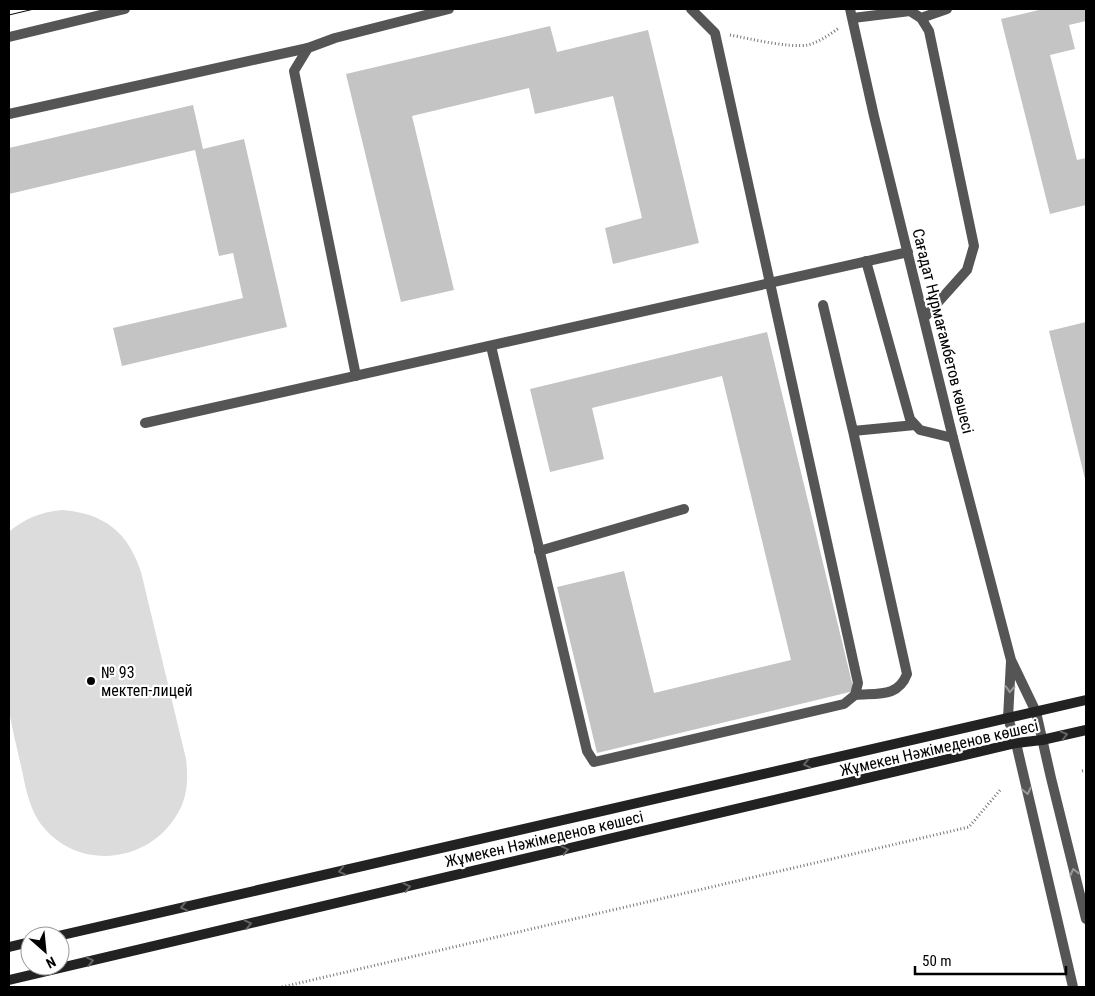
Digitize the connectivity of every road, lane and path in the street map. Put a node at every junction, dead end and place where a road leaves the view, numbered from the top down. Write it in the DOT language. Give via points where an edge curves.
graph roads {
  1 [pos="125,9"];
  2 [pos="449,9"];
  3 [pos="691,9"];
  4 [pos="947,9"];
  5 [pos="852,14"];
  6 [pos="921,18"];
  7 [pos="715,33"];
  8 [pos="9,37"];
  9 [pos="308,48"];
  10 [pos="9,114"];
  11 [pos="908,252"];
  12 [pos="866,261"];
  13 [pos="770,283"];
  14 [pos="823,305"];
  15 [pos="924,318"];
  16 [pos="491,346"];
  17 [pos="356,376"];
  18 [pos="145,423"];
  19 [pos="914,425"];
  20 [pos="853,431"];
  21 [pos="953,438"];
  22 [pos="684,509"];
  23 [pos="539,551"];
  24 [pos="1011,660"];
  25 [pos="855,695"];
  26 [pos="1086,700"];
  27 [pos="1036,712"];
  28 [pos="1008,718"];
  29 [pos="1086,730"];
  30 [pos="1042,740"];
  31 [pos="1016,744"];
  32 [pos="1001,789"];
  33 [pos="1086,919"];
  34 [pos="70,933"];
  35 [pos="9,980"];
  36 [pos="282,987"];
  37 [pos="1073,987"];
  1 -- 8 [label="street"];
  2 -- 9 [label="street"];
  3 -- 7 [label="street"];
  4 -- 6 [label="street"];
  5 -- 6 [label="street" via="910,11"];
  5 -- 7 [label="path" via="817,42 806,45"];
  5 -- 11 [label="street, Сағадат Нұрмағамбетов көшесі"];
  6 -- 15 [label="street" via="929,31 974,246 967,270"];
  7 -- 13 [label="street"];
  9 -- 10 [label="street"];
  9 -- 17 [label="street" via="294,72"];
  11 -- 12 [label="street"];
  11 -- 15 [label="street, Сағадат Нұрмағамбетов көшесі"];
  12 -- 13 [label="street"];
  12 -- 19 [label="street"];
  13 -- 16 [label="street"];
  13 -- 25 [label="street" via="858,684"];
  14 -- 20 [label="street"];
  15 -- 21 [label="street, Сағадат Нұрмағамбетов көшесі"];
  16 -- 17 [label="street"];
  16 -- 23 [label="street"];
  17 -- 18 [label="street"];
  19 -- 20 [label="street"];
  19 -- 21 [label="street" via="920,430"];
  20 -- 25 [label="street" via="907,674 904,683 892,692"];
  21 -- 24 [label="street, Сағадат Нұрмағамбетов көшесі"];
  22 -- 23 [label="street"];
  23 -- 25 [label="street" via="587,751 594,762 844,704"];
  24 -- 27 [label="street, Сағадат Нұрмағамбетов көшесі"];
  24 -- 28 [label="street, Сағадат Нұрмағамбетов көшесі, one-way"];
  26 -- 27 [label="main road, Жұмекен Нәжімеденов көшесі"];
  27 -- 28 [label="main road, Жұмекен Нәжімеденов көшесі"];
  27 -- 30 [label="street, Сағадат Нұрмағамбетов көшесі"];
  28 -- 31 [label="street, Сағадат Нұрмағамбетов көшесі"];
  28 -- 34 [label="main road, Жұмекен Нәжімеденов көшесі, one-way"];
  30 -- 29 [label="main road, Жұмекен Нәжімеденов көшесі, one-way"];
  30 -- 31 [label="main road, Жұмекен Нәжімеденов көшесі"];
  33 -- 30 [label="street, Сағадат Нұрмағамбетов көшесі, one-way"];
  35 -- 31 [label="main road, Жұмекен Нәжімеденов көшесі, one-way"];
  31 -- 37 [label="street, Сағадат Нұрмағамбетов көшесі, one-way"];
  32 -- 36 [label="path" via="969,827"];
}
